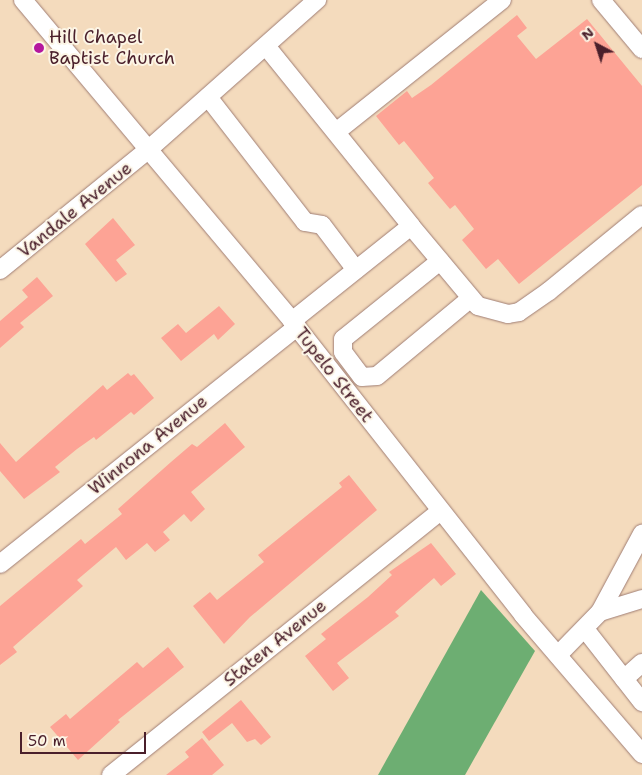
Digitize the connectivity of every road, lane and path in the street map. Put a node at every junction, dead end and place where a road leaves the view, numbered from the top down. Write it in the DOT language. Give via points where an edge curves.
graph roads {
  1 [pos="23,0"];
  2 [pos="317,0"];
  3 [pos="502,0"];
  4 [pos="601,0"];
  5 [pos="266,46"];
  6 [pos="642,49"];
  7 [pos="208,97"];
  8 [pos="336,132"];
  9 [pos="149,149"];
  10 [pos="642,216"];
  11 [pos="411,226"];
  12 [pos="440,261"];
  13 [pos="0,270"];
  14 [pos="356,270"];
  15 [pos="471,298"];
  16 [pos="294,324"];
  17 [pos="440,510"];
  18 [pos="642,534"];
  19 [pos="0,564"];
  20 [pos="642,599"];
  21 [pos="600,612"];
  22 [pos="585,629"];
  23 [pos="558,655"];
  24 [pos="642,664"];
  25 [pos="624,678"];
  26 [pos="642,702"];
  27 [pos="642,754"];
  28 [pos="111,775"];
  1 -- 9 [label="street, Tupelo Street"];
  2 -- 5 [label="street, Vandale Avenue"];
  3 -- 8 [label="street"];
  4 -- 6 [label="street"];
  5 -- 7 [label="street, Vandale Avenue"];
  5 -- 8 [label="street"];
  7 -- 9 [label="street, Vandale Avenue"];
  7 -- 14 [label="street" via="305,222 322,225"];
  8 -- 11 [label="street"];
  9 -- 13 [label="street, Vandale Avenue"];
  9 -- 16 [label="street, Tupelo Street"];
  10 -- 15 [label="street" via="519,312 508,314 485,310"];
  11 -- 12 [label="street"];
  11 -- 14 [label="street, Winnona Avenue"];
  12 -- 15 [label="street"];
  12 -- 15 [label="street" via="343,339 343,352 362,377 378,376"];
  14 -- 16 [label="street, Winnona Avenue"];
  16 -- 17 [label="street, Tupelo Street"];
  16 -- 19 [label="street, Winnona Avenue"];
  17 -- 23 [label="street, Tupelo Street"];
  17 -- 28 [label="street, Staten Avenue"];
  18 -- 21 [label="street"];
  20 -- 21 [label="street"];
  21 -- 22 [label="street"];
  22 -- 23 [label="street"];
  22 -- 25 [label="street"];
  23 -- 27 [label="street, Tupelo Street"];
  24 -- 25 [label="street"];
  25 -- 26 [label="street"];
}
